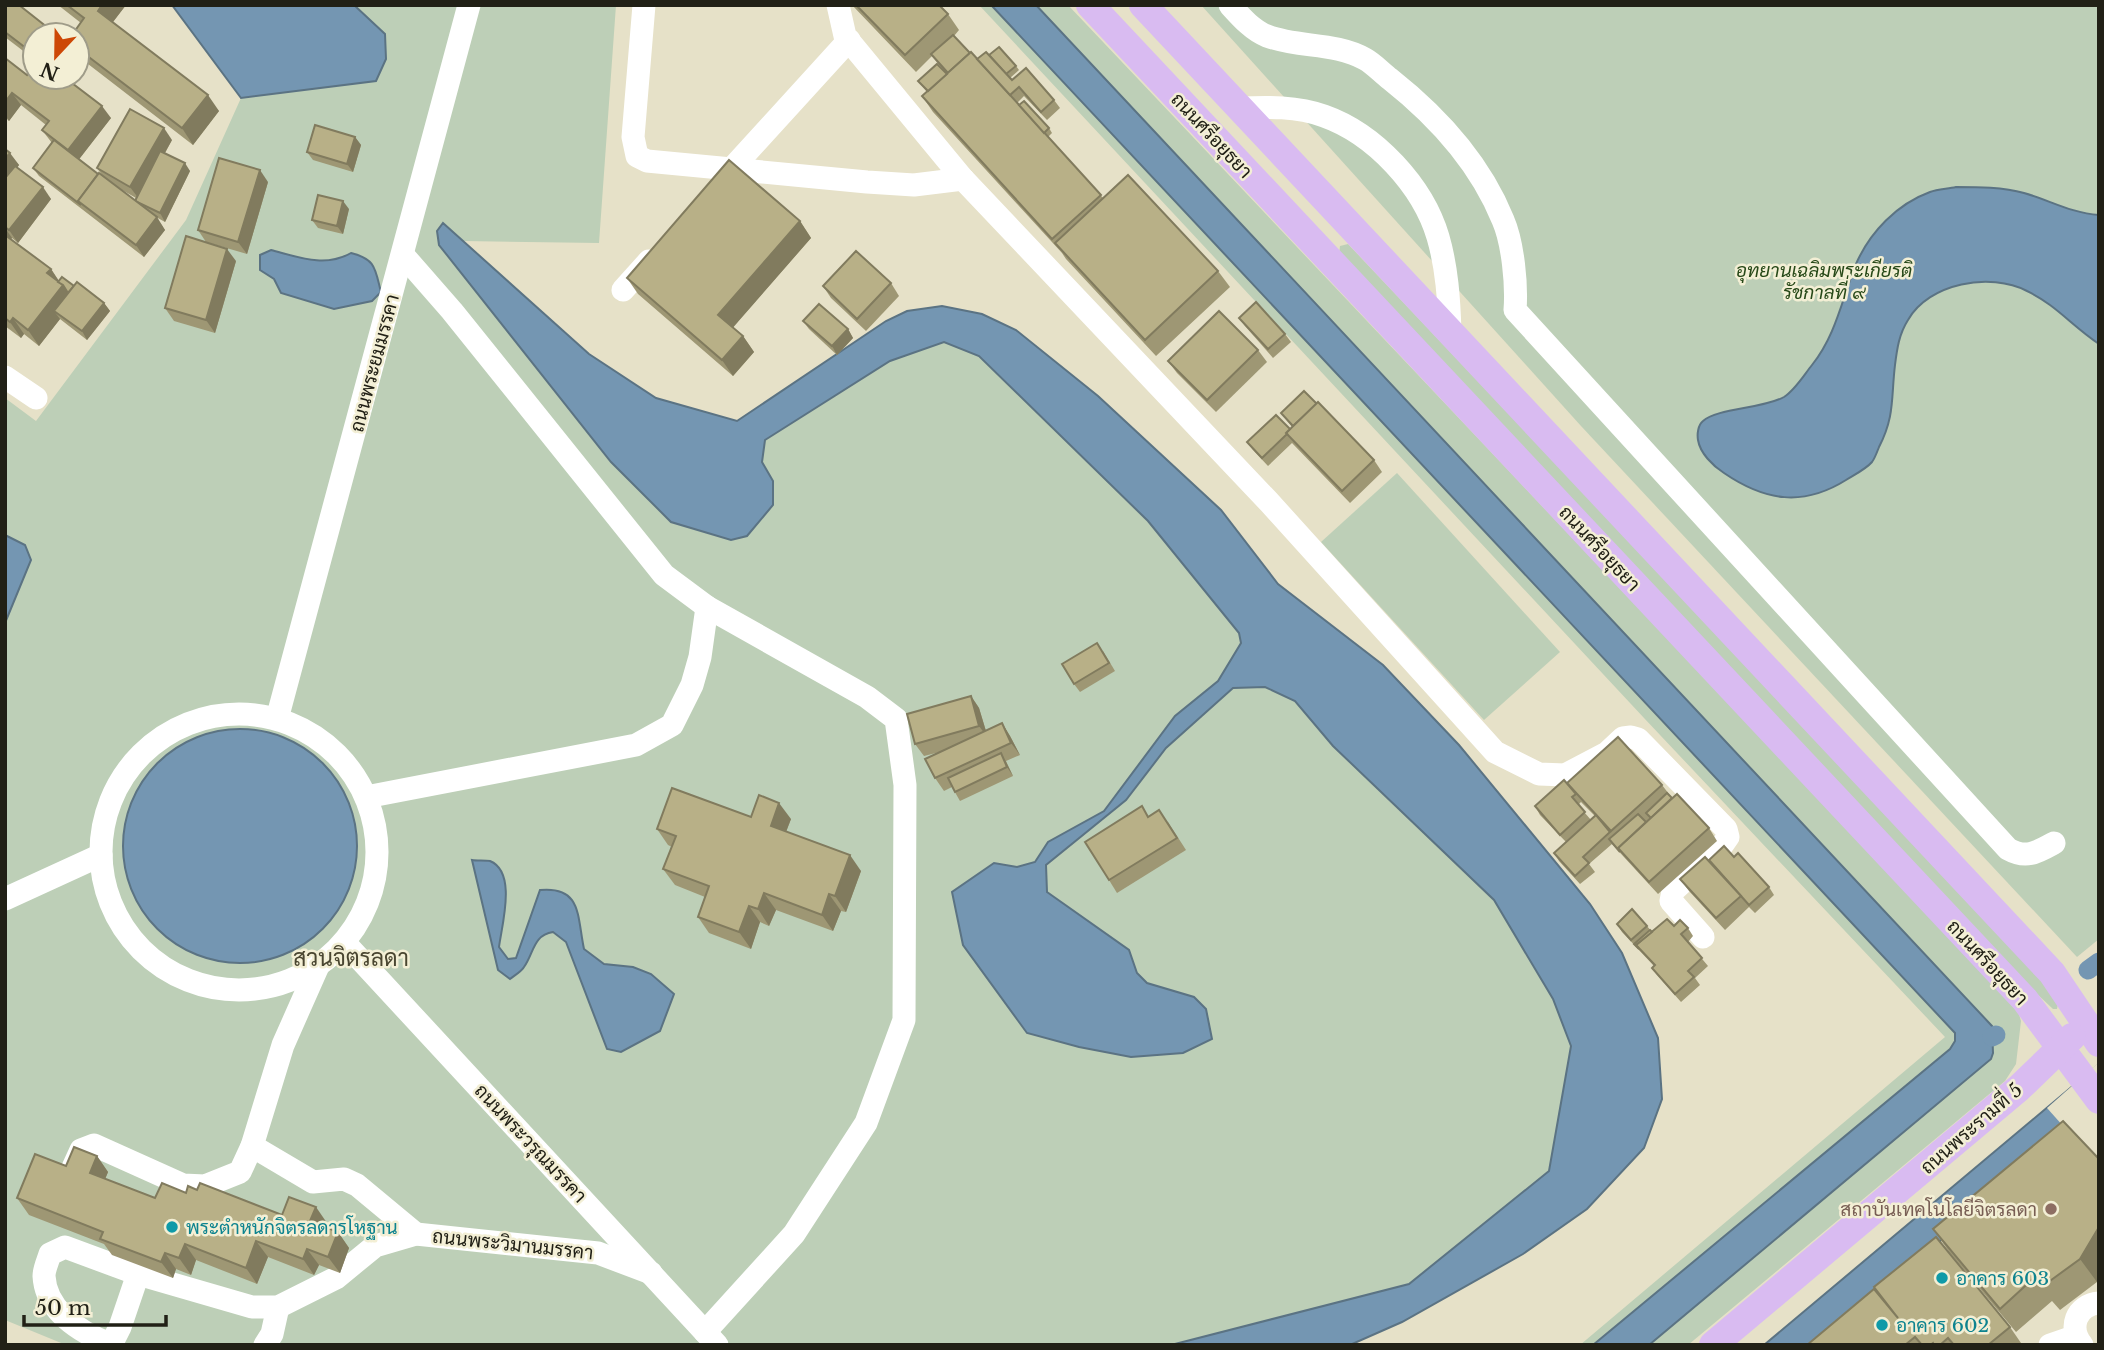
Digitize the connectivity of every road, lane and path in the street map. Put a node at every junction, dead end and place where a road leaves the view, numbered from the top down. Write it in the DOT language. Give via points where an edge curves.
graph roads {
  1 [pos="469,5"];
  2 [pos="644,5"];
  3 [pos="838,5"];
  4 [pos="1090,5"];
  5 [pos="1143,5"];
  6 [pos="1230,5"];
  7 [pos="849,40"];
  8 [pos="1239,108"];
  9 [pos="732,169"];
  10 [pos="963,179"];
  11 [pos="713,189"];
  12 [pos="1338,213"];
  13 [pos="1309,238"];
  14 [pos="659,249"];
  15 [pos="403,254"];
  16 [pos="623,290"];
  17 [pos="1450,332"];
  18 [pos="5,377"];
  19 [pos="36,398"];
  20 [pos="708,607"];
  21 [pos="277,719"];
  22 [pos="366,797"];
  23 [pos="2054,843"];
  24 [pos="101,855"];
  25 [pos="5,899"];
  26 [pos="1703,937"];
  27 [pos="345,942"];
  28 [pos="318,966"];
  29 [pos="2095,1028"];
  30 [pos="2060,1048"];
  31 [pos="2099,1100"];
  32 [pos="252,1146"];
  33 [pos="71,1172"];
  34 [pos="416,1234"];
  35 [pos="651,1273"];
  36 [pos="138,1274"];
  37 [pos="2099,1303"];
  38 [pos="278,1307"];
  39 [pos="711,1338"];
  40 [pos="2079,1340"];
  41 [pos="111,1345"];
  42 [pos="265,1345"];
  43 [pos="1713,1345"];
  44 [pos="2050,1345"];
  1 -- 15 [label="street, ถนนพระยมมรรคา"];
  2 -- 9 [label="street" via="633,137 637,156"];
  3 -- 7 [label="street"];
  4 -- 13 [label="main road, ถนนศรีอยุธยา"];
  5 -- 8 [label="main road, ถนนศรีอยุธยา"];
  6 -- 23 [label="street" via="1265,35 1366,59 1445,129 1473,165 1504,221 1515,310 2007,849 2028,855"];
  7 -- 9 [label="street"];
  7 -- 10 [label="street"];
  8 -- 12 [label="main road, ถนนศรีอยุธยา"];
  8 -- 17 [label="street" via="1278,106 1324,116 1356,132 1405,177 1424,202 1438,236 1447,279"];
  9 -- 10 [label="street" via="902,184"];
  9 -- 11 [label="street"];
  10 -- 26 [label="street" via="1269,502 1495,752 1539,774 1565,775 1607,753 1623,738 1632,737 1726,828 1728,837 1721,847 1673,891 1671,901"];
  12 -- 13 [label="main road"];
  12 -- 17 [label="main road, ถนนศรีอยุธยา"];
  13 -- 30 [label="main road, ถนนศรีอยุธยา" via="2025,1000"];
  14 -- 16 [label="street"];
  15 -- 20 [label="street" via="664,576"];
  15 -- 21 [label="street, ถนนพระยมมรรคา"];
  17 -- 29 [label="main road, ถนนศรีอยุธยา" via="2049,970"];
  18 -- 19 [label="street"];
  20 -- 22 [label="street" via="700,657 687,695 671,725 636,745"];
  20 -- 39 [label="street" via="867,697 896,719 905,799 904,1020 866,1123 794,1234"];
  21 -- 22 [label="street" via="320,740 354,775"];
  21 -- 24 [label="street" via="229,714 182,726 160,738 126,771 113,792 105,814"];
  22 -- 27 [label="street" via="376,831 377,867 364,914"];
  24 -- 25 [label="street"];
  24 -- 28 [label="street" via="104,886 124,930 158,965 179,977 214,988 250,990 297,978"];
  27 -- 28 [label="street"];
  27 -- 35 [label="street, ถนนพระวรุณมรรคา"];
  28 -- 32 [label="street" via="283,1045"];
  29 -- 30 [label="main road, ถนนพระรามที่ 5"];
  30 -- 31 [label="main road, ถนนศรีอยุธยา"];
  30 -- 43 [label="main road, ถนนพระรามที่ 5" via="2019,1088"];
  32 -- 33 [label="street" via="240,1172 205,1186 183,1185 93,1145 81,1150"];
  32 -- 34 [label="street" via="313,1182 344,1179 357,1185"];
  34 -- 35 [label="street, ถนนพระวิมานมรรคา" via="598,1253"];
  34 -- 38 [label="street, ถนนพระวิมานมรรคา" via="375,1246 336,1278"];
  35 -- 39 [label="street, ถนนพระวรุณมรรคา"];
  36 -- 38 [label="street" via="252,1307"];
  36 -- 41 [label="street"];
  36 -- 41 [label="street" via="65,1247 51,1254 44,1274 60,1314 87,1335"];
  37 -- 40 [label="street" via="2079,1312 2074,1328"];
  38 -- 42 [label="street"];
  40 -- 44 [label="street"];
}
